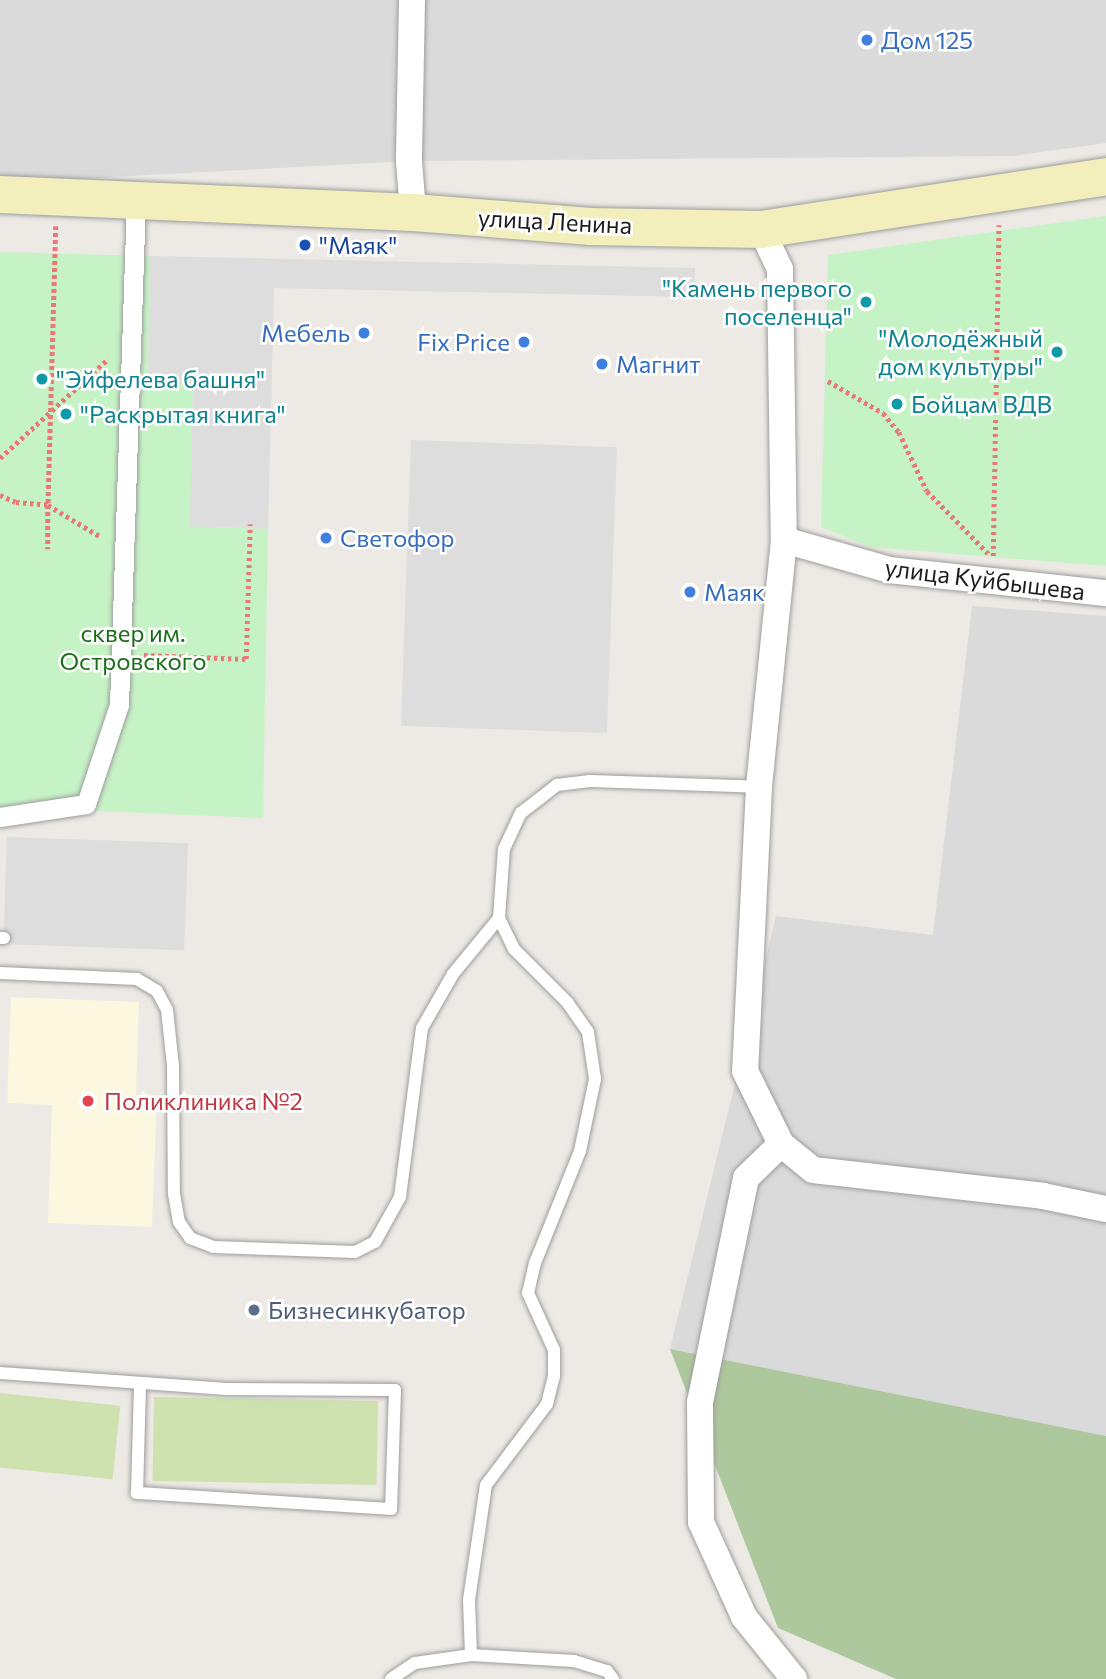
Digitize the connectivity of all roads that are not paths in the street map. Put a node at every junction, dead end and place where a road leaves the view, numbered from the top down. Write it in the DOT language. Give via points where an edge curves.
graph roads {
  1 [pos="412,0"];
  2 [pos="1106,176"];
  3 [pos="0,194"];
  4 [pos="136,200"];
  5 [pos="413,212"];
  6 [pos="761,229"];
  7 [pos="785,540"];
  8 [pos="1106,593"];
  9 [pos="759,787"];
  10 [pos="0,817"];
  11 [pos="499,918"];
  12 [pos="0,973"];
  13 [pos="781,1144"];
  14 [pos="1106,1209"];
  15 [pos="0,1373"];
  16 [pos="140,1383"];
  17 [pos="471,1655"];
  18 [pos="391,1679"];
  19 [pos="613,1679"];
  20 [pos="794,1679"];
  1 -- 5 [label="street" via="409,161"];
  2 -- 6 [label="main road, улица Ленина"];
  3 -- 4 [label="main road, улица Ленина"];
  4 -- 5 [label="main road, улица Ленина"];
  4 -- 10 [label="street" via="118,705 86,804"];
  5 -- 6 [label="main road, улица Ленина" via="590,226"];
  6 -- 7 [label="street" via="780,269"];
  7 -- 8 [label="street, улица Куйбышева" via="889,570"];
  7 -- 9 [label="street"];
  9 -- 11 [label="lane" via="590,780 557,785 521,813 504,849"];
  9 -- 13 [label="street" via="745,1071"];
  11 -- 12 [label="lane" via="453,974 422,1028 400,1197 375,1242 355,1252 213,1247 190,1238 179,1222 174,1194 173,1066 167,1010 157,991 137,979"];
  11 -- 17 [label="lane" via="514,949 568,1003 588,1032 595,1079 580,1151 528,1293 554,1350 554,1376 547,1404 486,1485 469,1600"];
  13 -- 14 [label="street" via="813,1170 1043,1196"];
  13 -- 20 [label="street" via="746,1178 700,1402 701,1522 744,1617"];
  15 -- 16 [label="lane"];
  16 -- 16 [label="lane" via="227,1389 395,1390 391,1509 137,1493"];
  17 -- 18 [label="lane" via="415,1663"];
  17 -- 19 [label="lane" via="574,1661 607,1671"];
}
